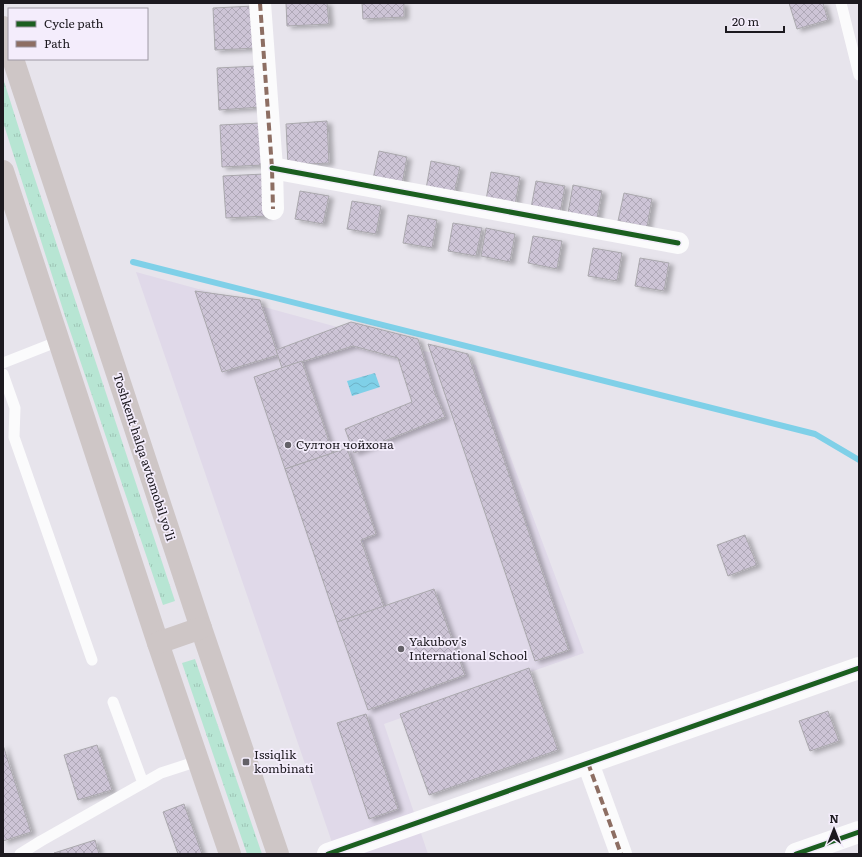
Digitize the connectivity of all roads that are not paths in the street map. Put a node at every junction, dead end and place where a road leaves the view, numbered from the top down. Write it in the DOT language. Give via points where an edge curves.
graph roads {
  1 [pos="260,3"];
  2 [pos="841,3"];
  3 [pos="3,27"];
  4 [pos="8,43"];
  5 [pos="13,60"];
  6 [pos="859,75"];
  7 [pos="272,168"];
  8 [pos="3,171"];
  9 [pos="273,209"];
  10 [pos="678,243"];
  11 [pos="59,341"];
  12 [pos="3,363"];
  13 [pos="3,374"];
  14 [pos="201,628"];
  15 [pos="158,643"];
  16 [pos="92,660"];
  17 [pos="859,668"];
  18 [pos="113,702"];
  19 [pos="198,762"];
  20 [pos="588,763"];
  21 [pos="143,783"];
  22 [pos="859,832"];
  23 [pos="363,848"];
  24 [pos="20,854"];
  25 [pos="230,854"];
  26 [pos="278,854"];
  27 [pos="328,854"];
  28 [pos="621,854"];
  29 [pos="796,854"];
  1 -- 7 [label="street"];
  2 -- 6 [label="lane"];
  3 -- 4 [label="highway"];
  5 -- 14 [label="highway, Toshkent halqa avtomobil yo'li"];
  7 -- 9 [label="street"];
  7 -- 10 [label="street"];
  8 -- 11 [label="highway"];
  11 -- 12 [label="lane"];
  11 -- 15 [label="highway"];
  13 -- 16 [label="lane" via="15,408 14,437"];
  14 -- 15 [label="highway"];
  14 -- 26 [label="highway, Toshkent halqa avtomobil yo'li"];
  15 -- 19 [label="highway"];
  17 -- 20 [label="street"];
  18 -- 21 [label="lane"];
  19 -- 21 [label="lane" via="161,773"];
  19 -- 25 [label="highway"];
  20 -- 23 [label="street"];
  20 -- 28 [label="street"];
  21 -- 24 [label="lane"];
  22 -- 29 [label="street"];
  23 -- 27 [label="street"];
}
